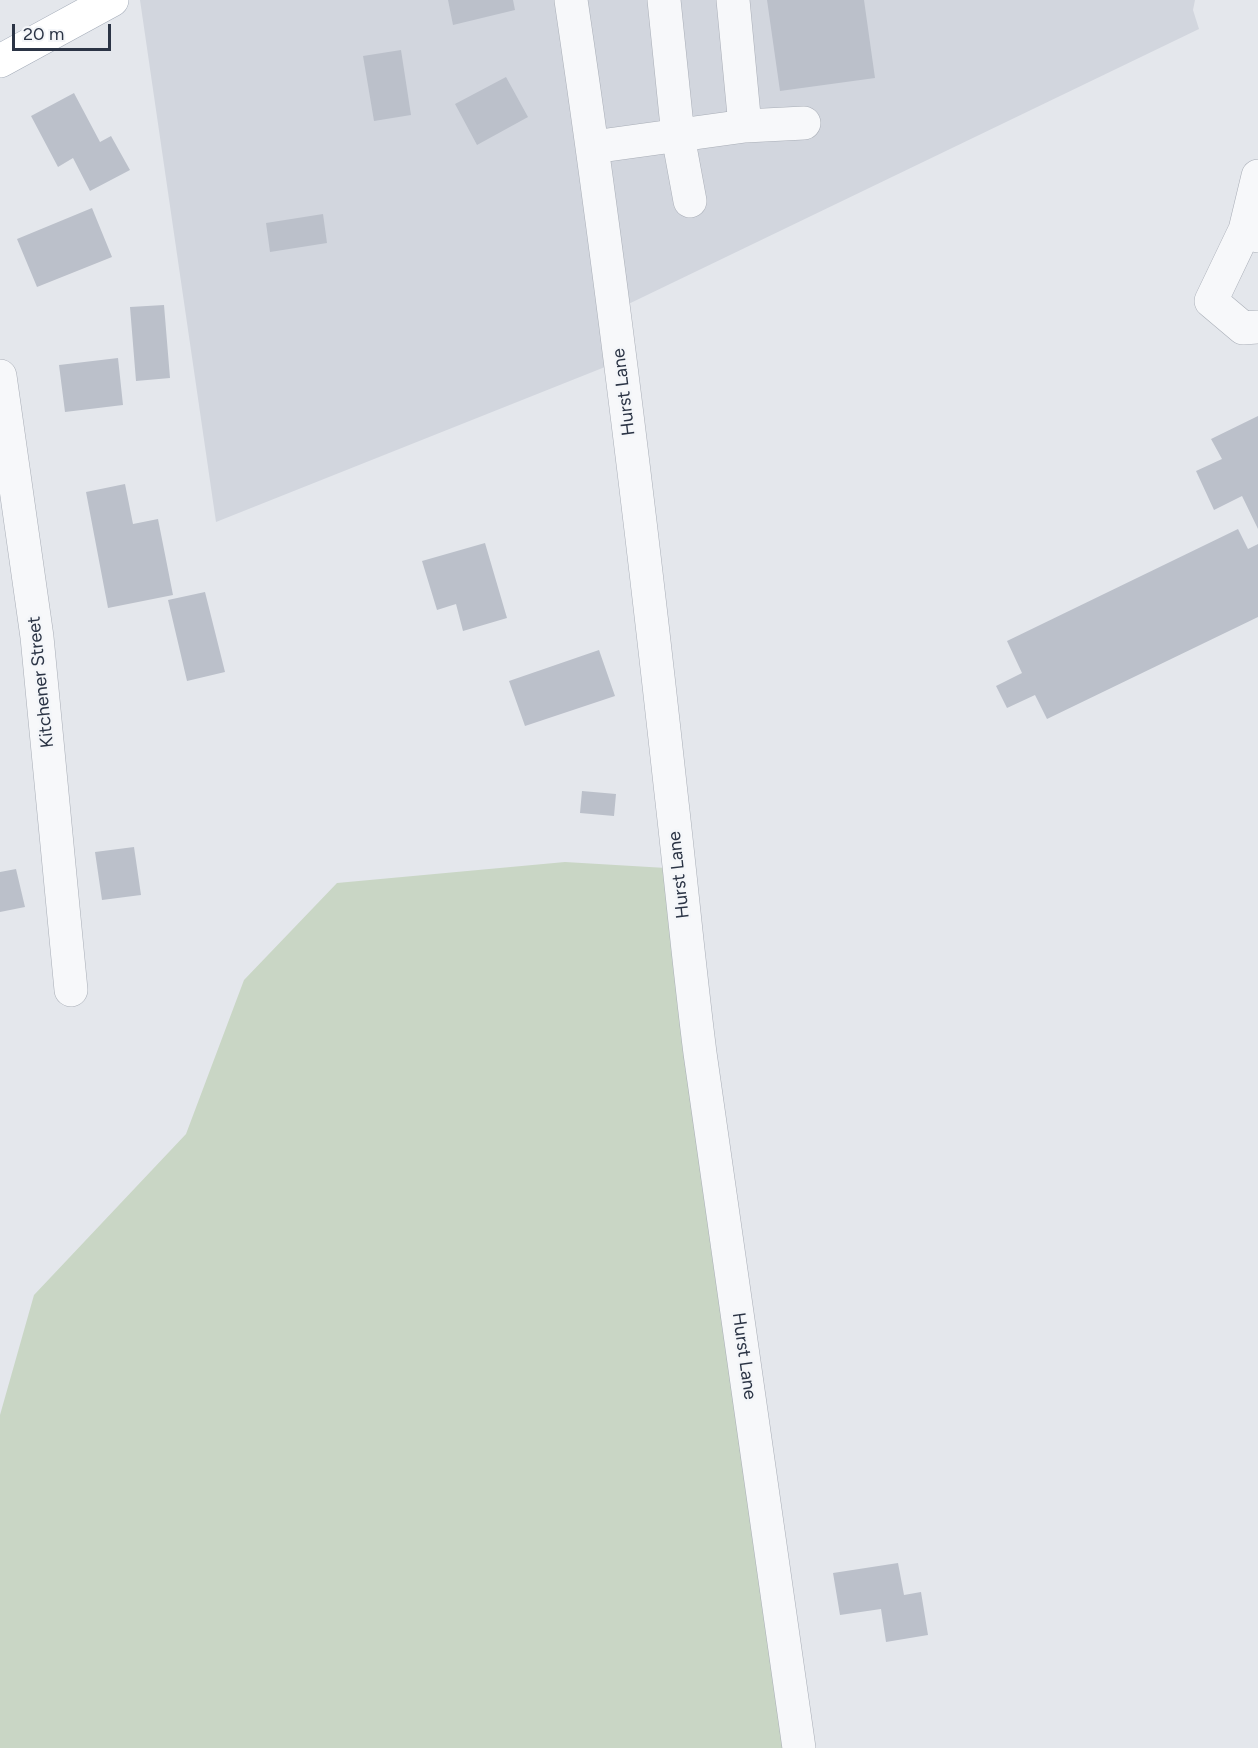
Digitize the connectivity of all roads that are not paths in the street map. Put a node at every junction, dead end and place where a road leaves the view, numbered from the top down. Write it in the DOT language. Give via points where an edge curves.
graph roads {
  1 [pos="112,0"];
  2 [pos="571,0"];
  3 [pos="664,0"];
  4 [pos="733,0"];
  5 [pos="0,60"];
  6 [pos="804,123"];
  7 [pos="745,126"];
  8 [pos="678,136"];
  9 [pos="593,147"];
  10 [pos="1258,176"];
  11 [pos="690,201"];
  12 [pos="1251,233"];
  13 [pos="1258,327"];
  14 [pos="0,376"];
  15 [pos="71,990"];
  16 [pos="799,1748"];
  1 -- 5 [label="main road"];
  2 -- 9 [label="street, Hurst Lane"];
  3 -- 8 [label="street"];
  4 -- 7 [label="street"];
  6 -- 7 [label="street"];
  7 -- 8 [label="street"];
  8 -- 9 [label="street"];
  8 -- 11 [label="street"];
  9 -- 16 [label="street, Hurst Lane" via="691,982"];
  10 -- 12 [label="street"];
  12 -- 13 [label="street" via="1211,301 1243,328"];
  14 -- 15 [label="street, Kitchener Street" via="37,637"];
}
